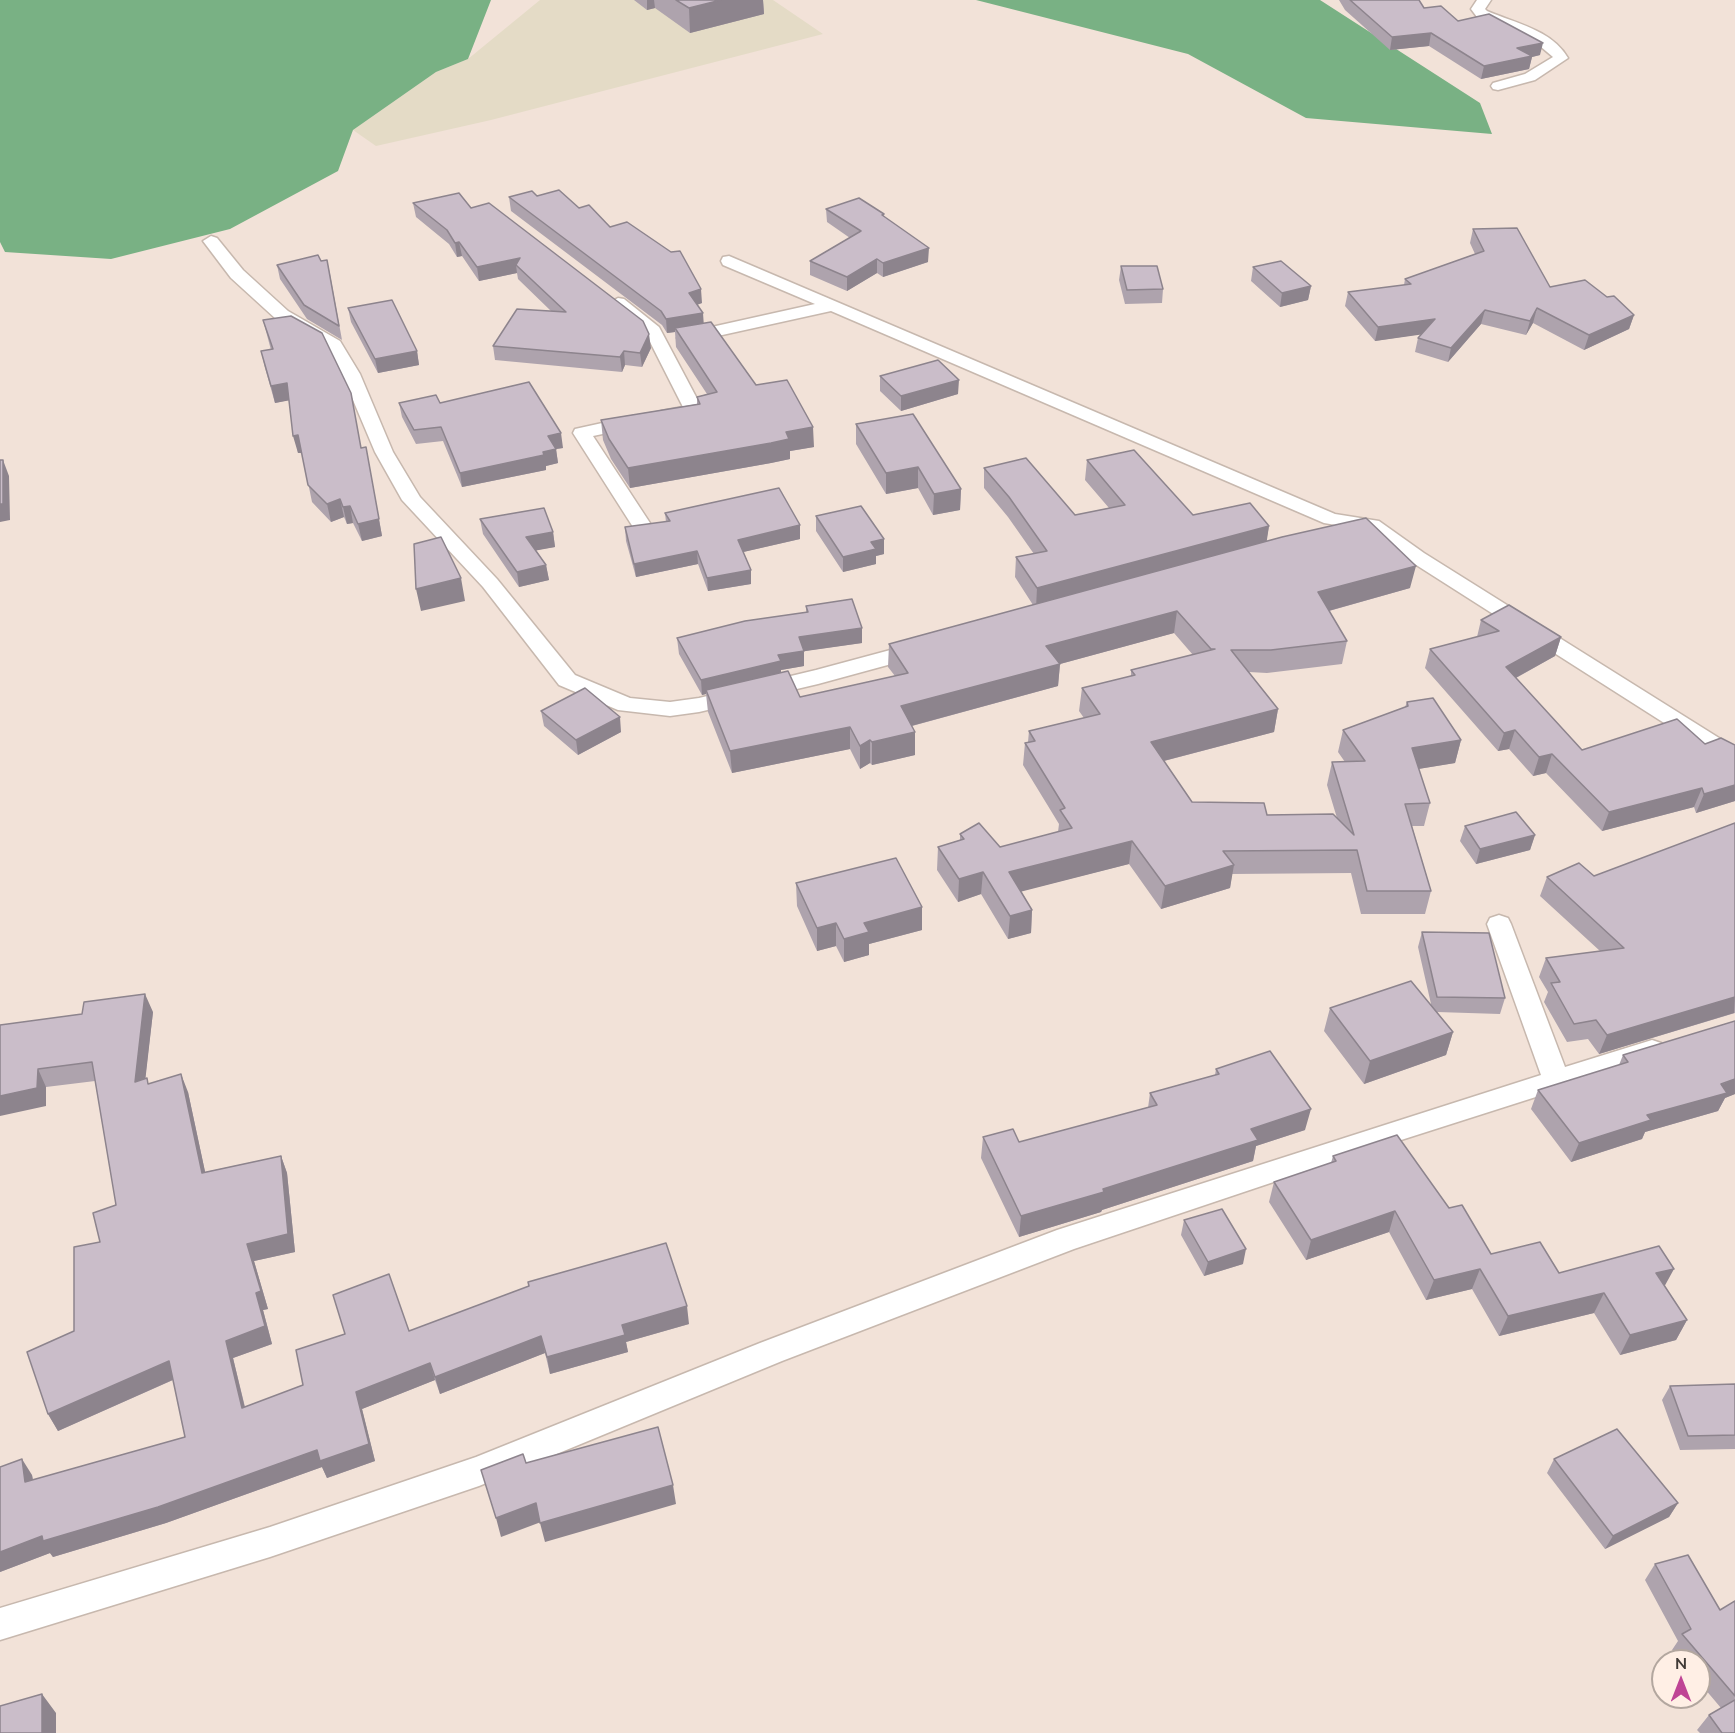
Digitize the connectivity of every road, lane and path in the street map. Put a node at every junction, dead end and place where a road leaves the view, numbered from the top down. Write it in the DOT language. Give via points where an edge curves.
graph roads {
  1 [pos="1484,0"];
  2 [pos="1498,86"];
  3 [pos="211,242"];
  4 [pos="729,261"];
  5 [pos="608,296"];
  6 [pos="835,305"];
  7 [pos="660,342"];
  8 [pos="640,523"];
  9 [pos="1372,525"];
  10 [pos="1326,538"];
  11 [pos="945,642"];
  12 [pos="1735,758"];
  13 [pos="1499,924"];
  14 [pos="1679,1042"];
  15 [pos="1556,1080"];
  16 [pos="0,1624"];
  1 -- 2 [label="street" via="1478,9 1482,14 1542,39 1555,47 1561,58 1530,76"];
  3 -- 11 [label="street" via="237,274 282,315 334,345 351,374 384,452 412,500 490,583 567,680 626,705 670,709 818,677"];
  4 -- 6 [label="street"];
  5 -- 7 [label="street" via="653,331"];
  6 -- 7 [label="street"];
  6 -- 9 [label="street" via="1331,519"];
  7 -- 8 [label="street" via="694,410 582,433"];
  9 -- 10 [label="street"];
  9 -- 12 [label="street"];
  13 -- 15 [label="street"];
  14 -- 15 [label="street"];
  15 -- 16 [label="street" via="1067,1239 771,1352 479,1470 270,1542"];
}
